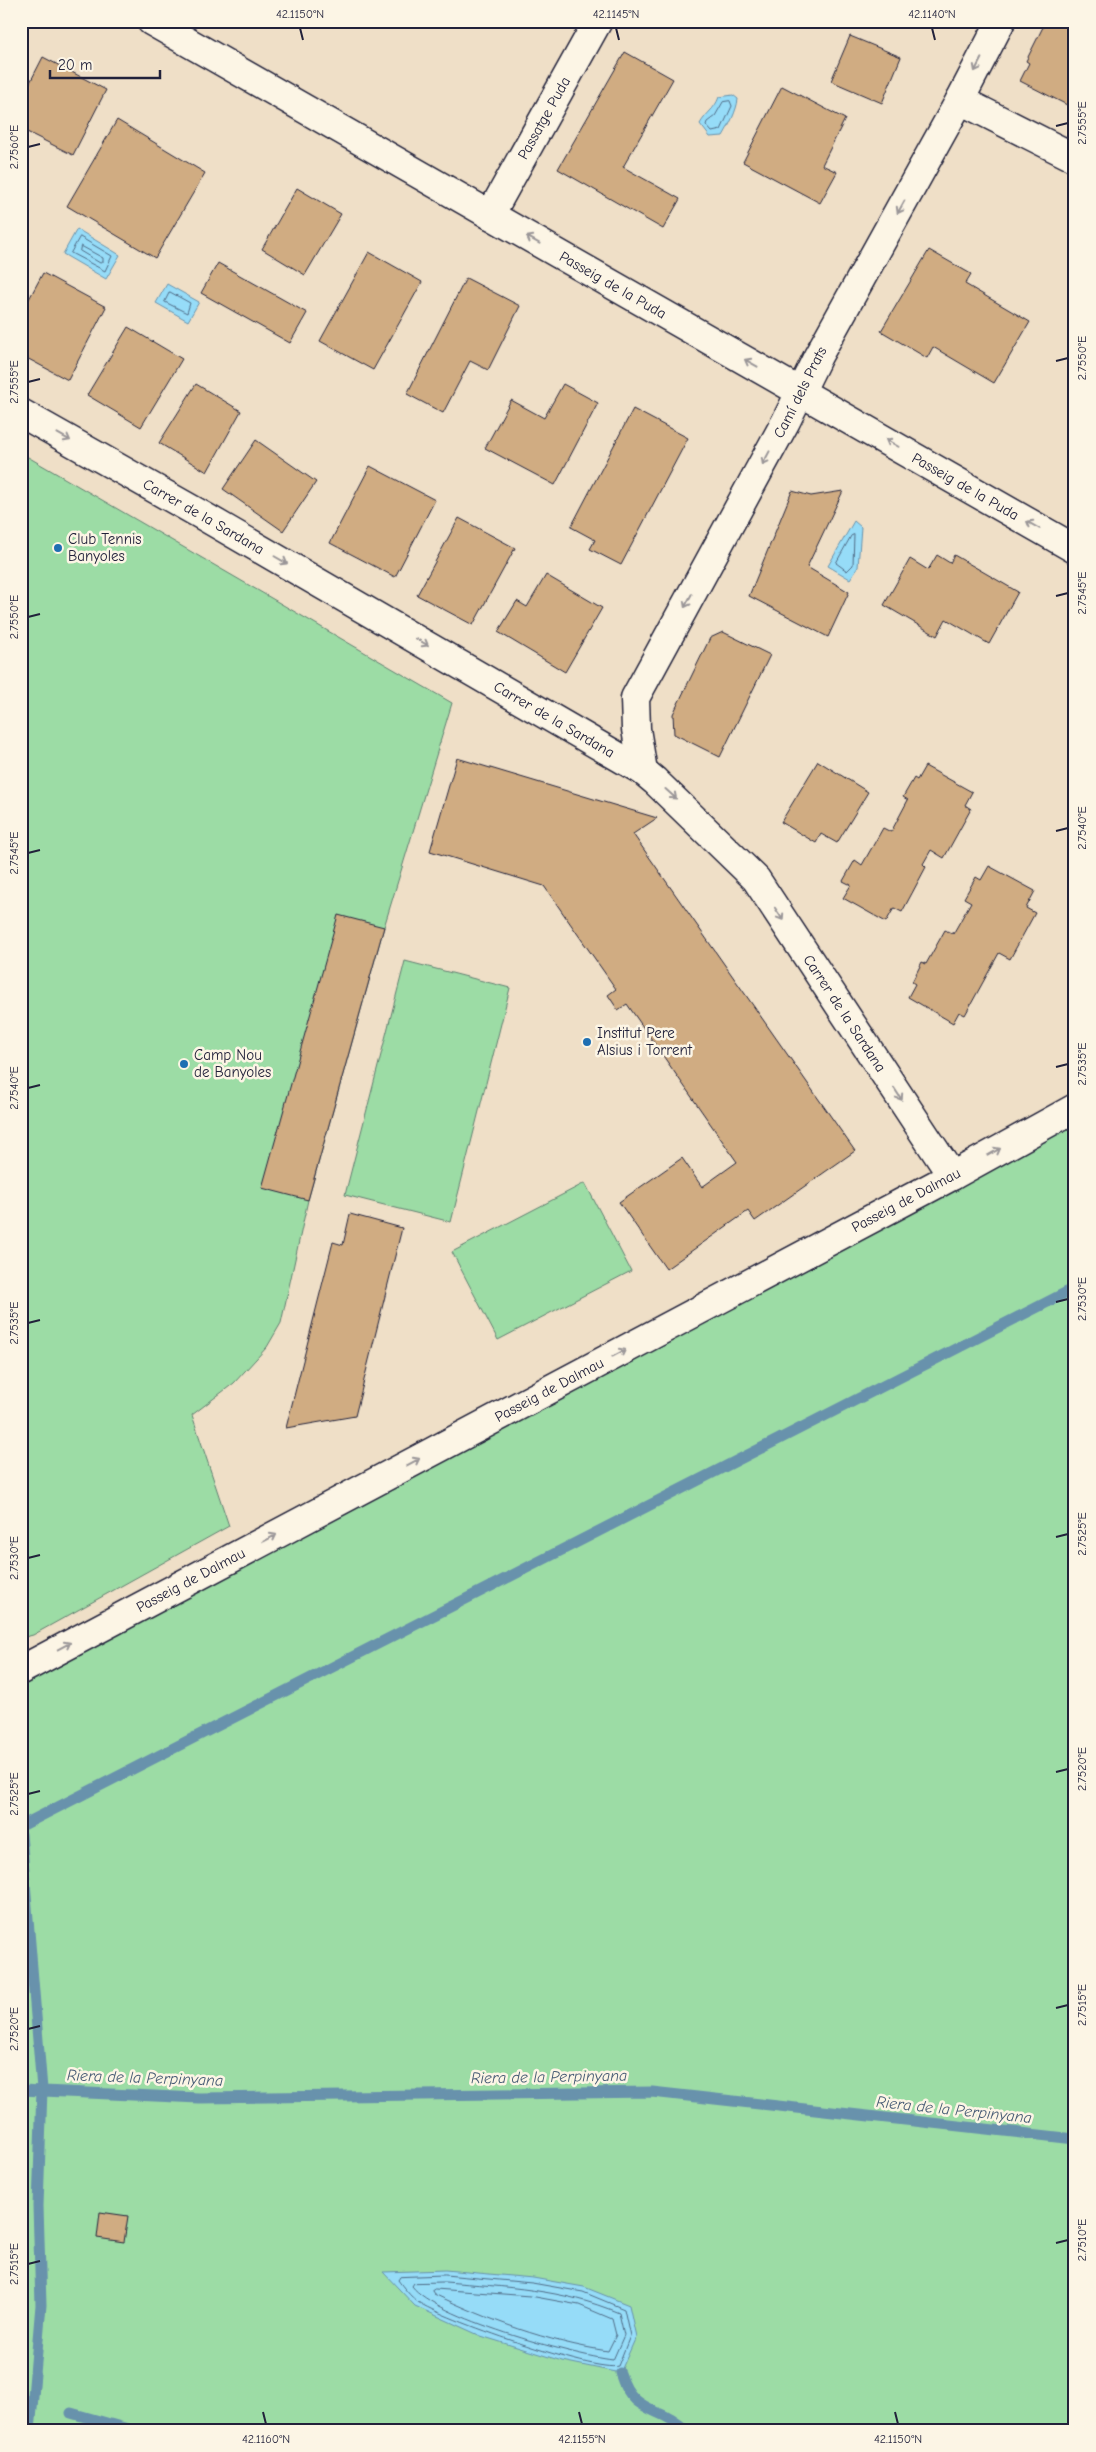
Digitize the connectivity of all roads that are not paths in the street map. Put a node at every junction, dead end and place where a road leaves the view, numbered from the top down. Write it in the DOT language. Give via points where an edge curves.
graph roads {
  1 [pos="151,21"];
  2 [pos="598,21"];
  3 [pos="1001,21"];
  4 [pos="960,100"];
  5 [pos="1075,158"];
  6 [pos="490,215"];
  7 [pos="800,390"];
  8 [pos="21,413"];
  9 [pos="1075,549"];
  10 [pos="643,771"];
  11 [pos="1075,1108"];
  12 [pos="952,1176"];
  13 [pos="21,1670"];
  1 -- 6 [label="main road, Passeig de la Puda"];
  2 -- 6 [label="main road, Passatge Puda"];
  3 -- 4 [label="main road, Camí dels Prats, one-way"];
  4 -- 5 [label="main road"];
  4 -- 7 [label="main road, Camí dels Prats, one-way"];
  7 -- 6 [label="main road, Passeig de la Puda, one-way"];
  9 -- 7 [label="main road, Passeig de la Puda, one-way"];
  7 -- 10 [label="main road, Camí dels Prats, one-way" via="636,698 636,729"];
  8 -- 10 [label="main road, Carrer de la Sardana, one-way" via="214,521"];
  10 -- 12 [label="main road, Carrer de la Sardana, one-way" via="681,803 756,879"];
  12 -- 11 [label="main road, Passeig de Dalmau, one-way"];
  13 -- 12 [label="main road, Passeig de Dalmau, one-way"];
}
